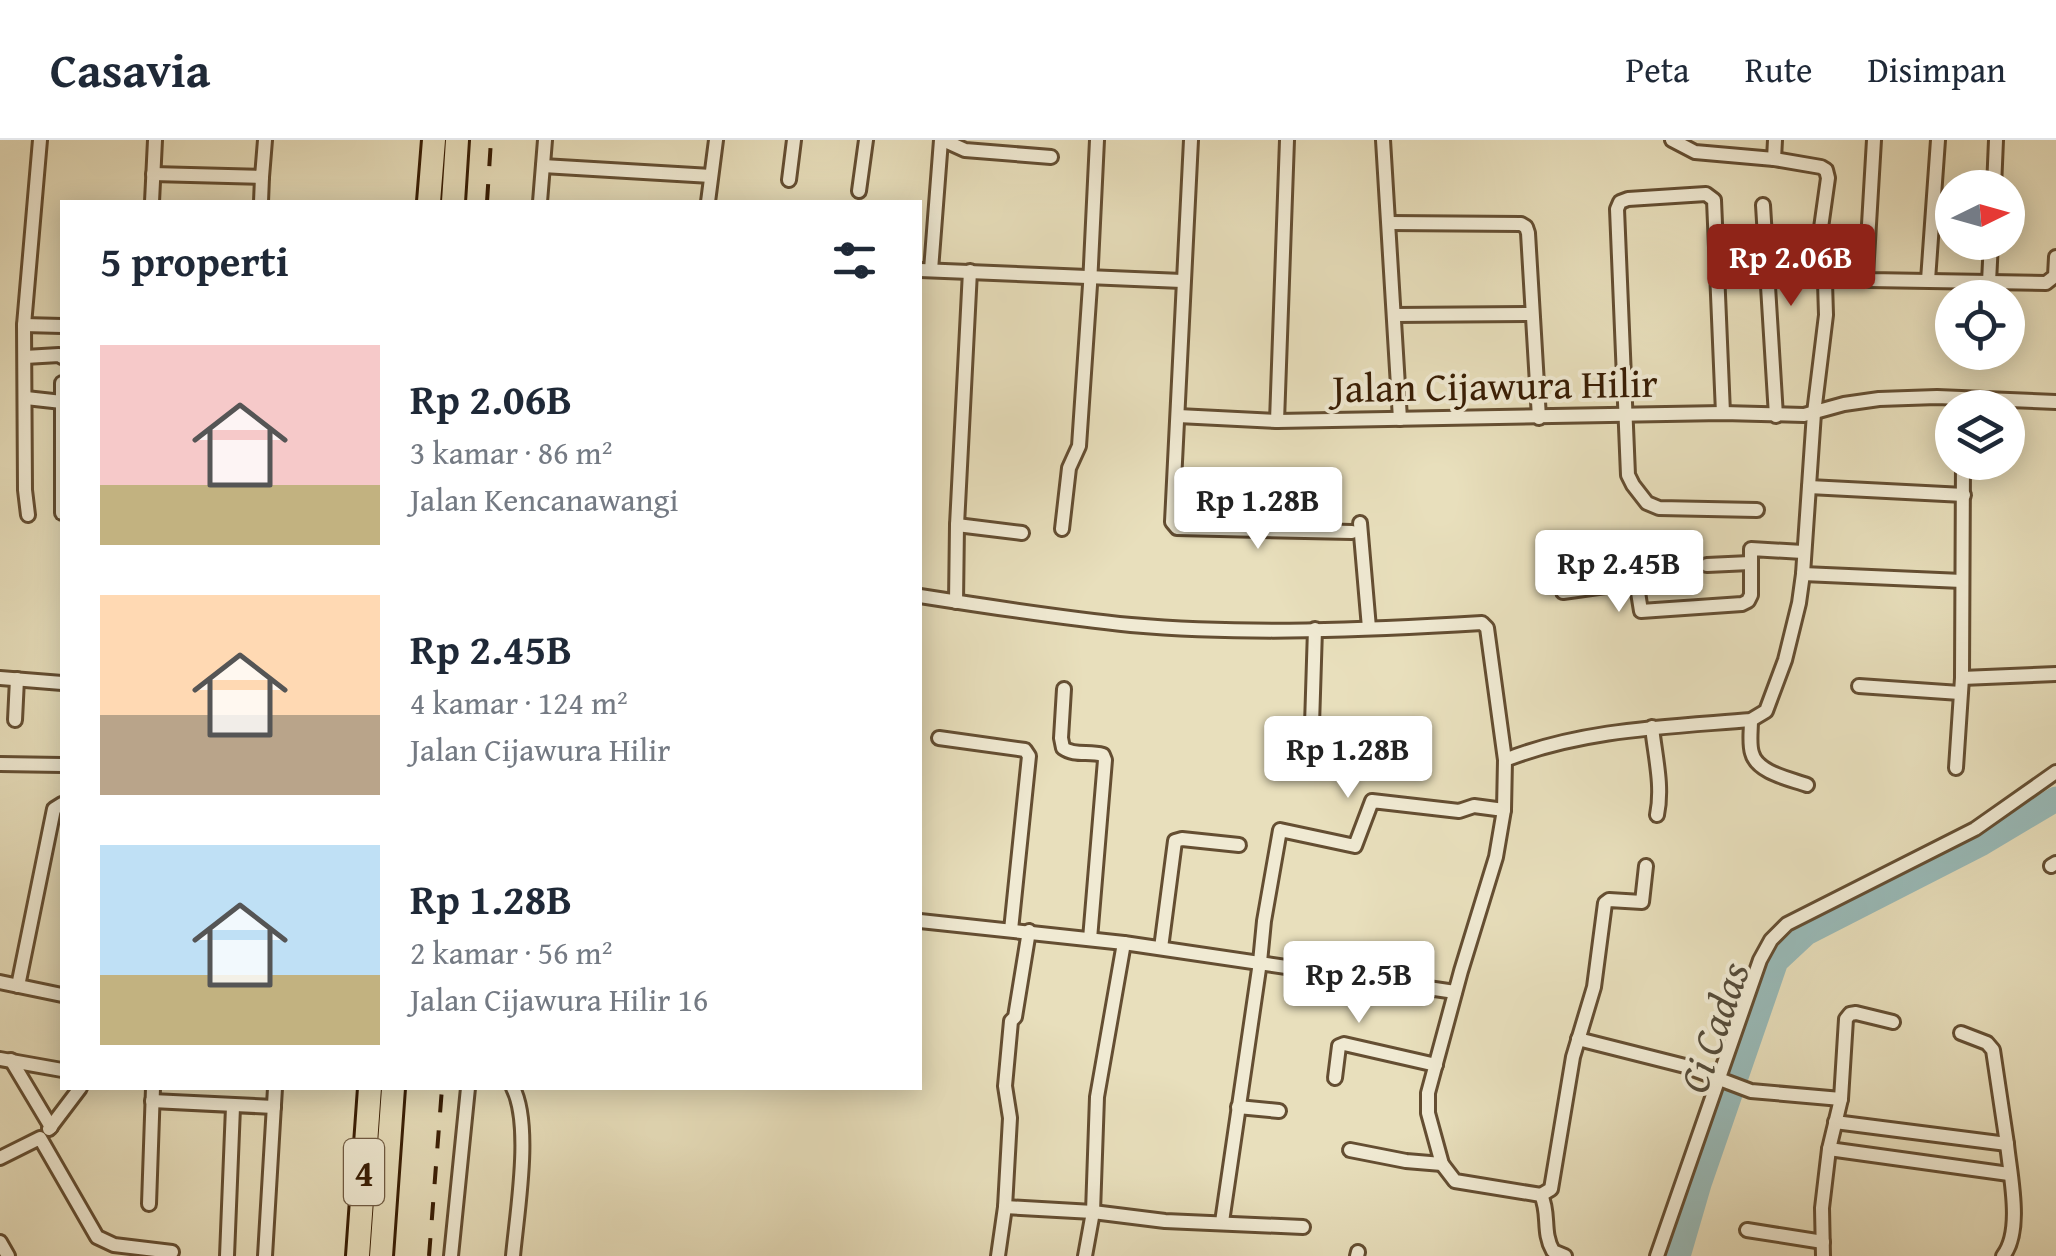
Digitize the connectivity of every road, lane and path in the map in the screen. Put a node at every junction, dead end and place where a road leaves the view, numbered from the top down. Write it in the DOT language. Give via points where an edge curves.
graph roads {
  1 [pos="40,140"];
  2 [pos="155,140"];
  3 [pos="265,140"];
  4 [pos="434,140"];
  5 [pos="457,140"];
  6 [pos="545,140"];
  7 [pos="716,140"];
  8 [pos="794,140"];
  9 [pos="866,140"];
  10 [pos="942,140"];
  11 [pos="1097,140"];
  12 [pos="1191,140"];
  13 [pos="1287,140"];
  14 [pos="1382,140"];
  15 [pos="1672,140"];
  16 [pos="1775,140"];
  17 [pos="1874,140"];
  18 [pos="1938,140"];
  19 [pos="1996,140"];
  20 [pos="1052,157"];
  21 [pos="1774,158"];
  22 [pos="543,166"];
  23 [pos="1995,170"];
  24 [pos="153,174"];
  25 [pos="711,176"];
  26 [pos="262,177"];
  27 [pos="789,180"];
  28 [pos="859,191"];
  29 [pos="152,200"];
  30 [pos="262,200"];
  31 [pos="430,200"];
  32 [pos="453,200"];
  33 [pos="540,200"];
  34 [pos="708,200"];
  35 [pos="1763,205"];
  36 [pos="1389,224"];
  37 [pos="2056,257"];
  38 [pos="925,270"];
  39 [pos="970,271"];
  40 [pos="1090,275"];
  41 [pos="1182,280"];
  42 [pos="1928,280"];
  43 [pos="1935,280"];
  44 [pos="2025,283"];
  45 [pos="1532,314"];
  46 [pos="1394,315"];
  47 [pos="24,326"];
  48 [pos="60,326"];
  49 [pos="60,355"];
  50 [pos="25,357"];
  51 [pos="26,398"];
  52 [pos="60,402"];
  53 [pos="1935,402"];
  54 [pos="2025,402"];
  55 [pos="2056,402"];
  56 [pos="1724,413"];
  57 [pos="1814,413"];
  58 [pos="1626,414"];
  59 [pos="1178,416"];
  60 [pos="1776,416"];
  61 [pos="1540,418"];
  62 [pos="1400,419"];
  63 [pos="1277,421"];
  64 [pos="1964,480"];
  65 [pos="1809,488"];
  66 [pos="1964,494"];
  67 [pos="1757,510"];
  68 [pos="28,515"];
  69 [pos="958,526"];
  70 [pos="1062,528"];
  71 [pos="1022,533"];
  72 [pos="1803,552"];
  73 [pos="1750,563"];
  74 [pos="1707,565"];
  75 [pos="1803,574"];
  76 [pos="1962,581"];
  77 [pos="1563,592"];
  78 [pos="922,596"];
  79 [pos="956,602"];
  80 [pos="1370,628"];
  81 [pos="1315,629"];
  82 [pos="2056,674"];
  83 [pos="0,678"];
  84 [pos="1962,678"];
  85 [pos="18,679"];
  86 [pos="60,683"];
  87 [pos="1859,686"];
  88 [pos="1064,689"];
  89 [pos="1960,693"];
  90 [pos="15,720"];
  91 [pos="1751,720"];
  92 [pos="1652,727"];
  93 [pos="939,738"];
  94 [pos="1310,757"];
  95 [pos="1505,760"];
  96 [pos="0,764"];
  97 [pos="60,765"];
  98 [pos="1956,768"];
  99 [pos="2056,772"];
  100 [pos="1808,785"];
  101 [pos="60,805"];
  102 [pos="1504,810"];
  103 [pos="1656,815"];
  104 [pos="1239,845"];
  105 [pos="1646,866"];
  106 [pos="922,920"];
  107 [pos="1012,930"];
  108 [pos="1030,931"];
  109 [pos="1090,939"];
  110 [pos="1124,943"];
  111 [pos="1161,948"];
  112 [pos="1260,962"];
  113 [pos="0,982"];
  114 [pos="18,986"];
  115 [pos="1455,992"];
  116 [pos="60,996"];
  117 [pos="1893,1022"];
  118 [pos="1960,1032"];
  119 [pos="1578,1038"];
  120 [pos="5,1060"];
  121 [pos="1436,1066"];
  122 [pos="60,1070"];
  123 [pos="1335,1078"];
  124 [pos="1722,1079"];
  125 [pos="79,1090"];
  126 [pos="275,1090"];
  127 [pos="370,1090"];
  128 [pos="393,1090"];
  129 [pos="468,1090"];
  130 [pos="514,1090"];
  131 [pos="152,1094"];
  132 [pos="1841,1098"];
  133 [pos="233,1107"];
  134 [pos="1238,1107"];
  135 [pos="274,1108"];
  136 [pos="1280,1111"];
  137 [pos="1835,1122"];
  138 [pos="51,1127"];
  139 [pos="40,1138"];
  140 [pos="2007,1144"];
  141 [pos="1829,1149"];
  142 [pos="1350,1150"];
  143 [pos="0,1158"];
  144 [pos="1442,1164"];
  145 [pos="2010,1174"];
  146 [pos="1541,1195"];
  147 [pos="150,1204"];
  148 [pos="1004,1207"];
  149 [pos="1093,1212"];
  150 [pos="1222,1222"];
  151 [pos="1303,1227"];
  152 [pos="1746,1230"];
  153 [pos="0,1242"];
  154 [pos="1823,1249"];
  155 [pos="172,1252"];
  156 [pos="8,1256"];
  157 [pos="227,1256"];
  158 [pos="266,1256"];
  159 [pos="358,1256"];
  160 [pos="381,1256"];
  161 [pos="451,1256"];
  162 [pos="513,1256"];
  163 [pos="998,1256"];
  164 [pos="1085,1256"];
  165 [pos="1565,1256"];
  166 [pos="1657,1256"];
  167 [pos="2003,1256"];
  1 -- 47 [label="street"];
  2 -- 24 [label="street"];
  3 -- 26 [label="street"];
  4 -- 31 [label="highway"];
  5 -- 32 [label="highway"];
  6 -- 22 [label="street"];
  7 -- 25 [label="street"];
  8 -- 27 [label="street"];
  9 -- 28 [label="street"];
  10 -- 20 [label="street" via="966,150"];
  10 -- 38 [label="street"];
  11 -- 40 [label="street"];
  12 -- 41 [label="street"];
  13 -- 63 [label="street"];
  14 -- 36 [label="street"];
  15 -- 21 [label="street" via="1696,152"];
  16 -- 21 [label="street"];
  17 -- 42 [label="street" via="1867,278"];
  18 -- 42 [label="street"];
  19 -- 23 [label="street"];
  21 -- 57 [label="street" via="1821,167 1828,178 1820,235 1826,315"];
  22 -- 25 [label="street"];
  22 -- 33 [label="street"];
  24 -- 26 [label="street"];
  24 -- 29 [label="street"];
  25 -- 34 [label="street"];
  26 -- 30 [label="street"];
  35 -- 60 [label="street"];
  36 -- 45 [label="street" via="1522,224"];
  36 -- 46 [label="street"];
  37 -- 44 [label="street" via="2055,276"];
  38 -- 39 [label="street"];
  39 -- 40 [label="street"];
  39 -- 69 [label="street"];
  40 -- 41 [label="street"];
  40 -- 70 [label="street" via="1079,446 1069,468"];
  41 -- 59 [label="street"];
  42 -- 43 [label="street"];
  45 -- 46 [label="street"];
  45 -- 61 [label="street"];
  46 -- 62 [label="street"];
  47 -- 48 [label="street"];
  47 -- 50 [label="street"];
  49 -- 50 [label="street"];
  50 -- 51 [label="street"];
  51 -- 52 [label="street"];
  51 -- 68 [label="street"];
  53 -- 57 [label="street, Jalan Cijawura Hilir" via="1879,399"];
  54 -- 55 [label="street, Jalan Cijawura Hilir"];
  56 -- 58 [label="street, Jalan Cijawura Hilir"];
  56 -- 58 [label="street" via="1714,200 1706,194 1628,199 1617,208"];
  56 -- 60 [label="street, Jalan Cijawura Hilir"];
  57 -- 60 [label="street, Jalan Cijawura Hilir"];
  57 -- 65 [label="street"];
  58 -- 61 [label="street, Jalan Cijawura Hilir"];
  58 -- 67 [label="street" via="1628,475 1647,502 1664,509"];
  59 -- 63 [label="street, Jalan Cijawura Hilir"];
  59 -- 80 [label="street" via="1174,527 1356,527"];
  61 -- 62 [label="street, Jalan Cijawura Hilir"];
  62 -- 63 [label="street, Jalan Cijawura Hilir"];
  64 -- 66 [label="street"];
  65 -- 66 [label="street"];
  65 -- 72 [label="street"];
  66 -- 76 [label="street"];
  69 -- 71 [label="street"];
  69 -- 79 [label="street"];
  72 -- 73 [label="street" via="1750,549"];
  72 -- 75 [label="street"];
  73 -- 74 [label="street"];
  73 -- 77 [label="street" via="1751,595 1742,604 1641,611 1636,582"];
  75 -- 76 [label="street"];
  75 -- 91 [label="street" via="1785,660 1766,712"];
  76 -- 84 [label="street"];
  78 -- 79 [label="street"];
  79 -- 81 [label="street" via="1133,625"];
  80 -- 81 [label="street"];
  80 -- 95 [label="street" via="1485,624"];
  81 -- 94 [label="street"];
  82 -- 84 [label="street"];
  83 -- 85 [label="street"];
  84 -- 89 [label="street"];
  85 -- 86 [label="street"];
  85 -- 90 [label="street"];
  87 -- 89 [label="street"];
  88 -- 109 [label="street" via="1063,748 1105,760"];
  89 -- 98 [label="street"];
  91 -- 92 [label="street"];
  91 -- 100 [label="street" via="1757,763"];
  92 -- 95 [label="street"];
  92 -- 103 [label="street" via="1660,784"];
  93 -- 107 [label="street" via="1026,750 1029,756"];
  95 -- 102 [label="street"];
  96 -- 97 [label="street"];
  99 -- 124 [label="street" via="1975,830 1788,924 1760,960"];
  101 -- 114 [label="street"];
  102 -- 112 [label="street" via="1372,800 1356,846 1280,830"];
  102 -- 115 [label="street"];
  104 -- 111 [label="street" via="1175,841"];
  105 -- 119 [label="street" via="1642,902 1606,902 1594,988"];
  106 -- 107 [label="street"];
  107 -- 108 [label="street"];
  108 -- 109 [label="street"];
  108 -- 148 [label="street" via="1005,1068 1010,1118"];
  109 -- 110 [label="street"];
  110 -- 111 [label="street"];
  110 -- 149 [label="street" via="1097,1096"];
  111 -- 112 [label="street"];
  112 -- 115 [label="street"];
  112 -- 134 [label="street"];
  113 -- 114 [label="street"];
  114 -- 116 [label="street"];
  115 -- 121 [label="street"];
  117 -- 132 [label="street" via="1850,1014"];
  118 -- 140 [label="street" via="1993,1050"];
  119 -- 124 [label="street"];
  119 -- 146 [label="street" via="1551,1188"];
  120 -- 122 [label="street"];
  120 -- 138 [label="street"];
  121 -- 123 [label="street" via="1344,1044"];
  121 -- 144 [label="street" via="1428,1113"];
  124 -- 132 [label="street" via="1751,1091"];
  124 -- 166 [label="street"];
  125 -- 138 [label="street"];
  126 -- 135 [label="street"];
  127 -- 159 [label="highway, 4"];
  128 -- 160 [label="highway, 4"];
  129 -- 161 [label="street"];
  130 -- 162 [label="street" via="522,1139"];
  131 -- 133 [label="street"];
  131 -- 147 [label="street"];
  132 -- 137 [label="street"];
  133 -- 135 [label="street"];
  133 -- 157 [label="street"];
  134 -- 136 [label="street"];
  134 -- 150 [label="street"];
  135 -- 158 [label="street"];
  137 -- 140 [label="street"];
  137 -- 141 [label="street"];
  138 -- 139 [label="street"];
  139 -- 143 [label="street"];
  139 -- 155 [label="street" via="98,1237"];
  140 -- 145 [label="street"];
  141 -- 145 [label="street"];
  141 -- 154 [label="street"];
  142 -- 144 [label="street"];
  144 -- 146 [label="street" via="1455,1181"];
  145 -- 167 [label="street" via="2013,1233"];
  146 -- 165 [label="street" via="1549,1245"];
  148 -- 149 [label="street"];
  148 -- 163 [label="street"];
  149 -- 150 [label="street"];
  149 -- 164 [label="street"];
  150 -- 151 [label="street"];
  152 -- 154 [label="street"];
  153 -- 156 [label="street"];
}
